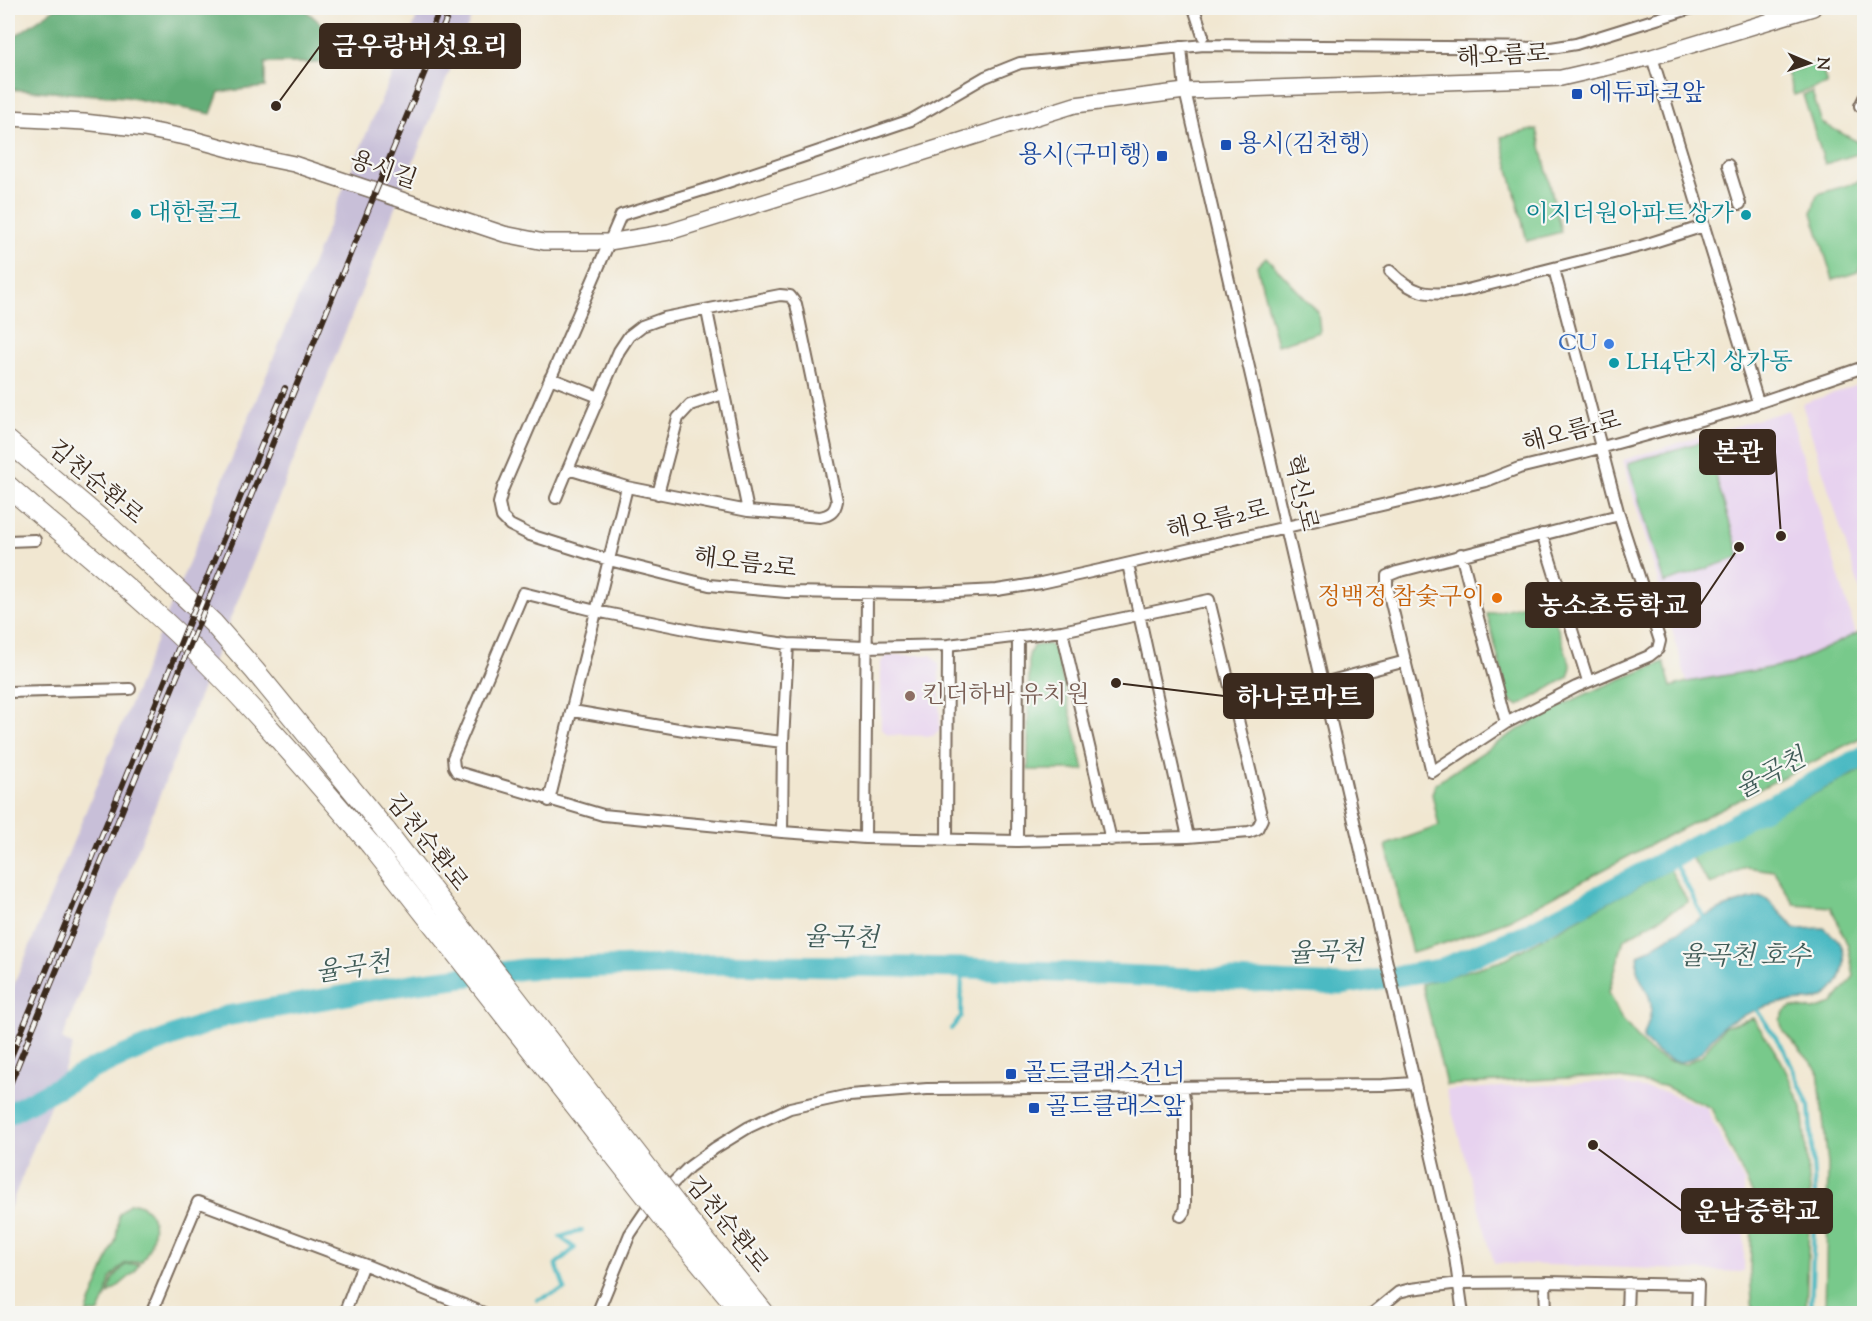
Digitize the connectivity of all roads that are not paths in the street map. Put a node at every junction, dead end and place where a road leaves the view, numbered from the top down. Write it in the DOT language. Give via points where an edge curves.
graph roads {
  1 [pos="1194,8"];
  2 [pos="1692,8"];
  3 [pos="1814,8"];
  4 [pos="1203,36"];
  5 [pos="1181,47"];
  6 [pos="1652,57"];
  7 [pos="1185,91"];
  8 [pos="8,118"];
  9 [pos="1728,165"];
  10 [pos="1740,204"];
  11 [pos="1704,226"];
  12 [pos="609,242"];
  13 [pos="1554,269"];
  14 [pos="1390,271"];
  15 [pos="707,311"];
  16 [pos="1864,367"];
  17 [pos="550,378"];
  18 [pos="723,394"];
  19 [pos="599,397"];
  20 [pos="1758,402"];
  21 [pos="8,441"];
  22 [pos="1600,447"];
  23 [pos="568,469"];
  24 [pos="8,486"];
  25 [pos="627,487"];
  26 [pos="658,494"];
  27 [pos="556,498"];
  28 [pos="748,511"];
  29 [pos="1619,515"];
  30 [pos="1286,526"];
  31 [pos="1542,534"];
  32 [pos="35,540"];
  33 [pos="8,541"];
  34 [pos="1461,554"];
  35 [pos="609,560"];
  36 [pos="1128,564"];
  37 [pos="867,595"];
  38 [pos="596,611"];
  39 [pos="1138,614"];
  40 [pos="1062,631"];
  41 [pos="1018,636"];
  42 [pos="788,645"];
  43 [pos="948,645"];
  44 [pos="866,647"];
  45 [pos="1406,661"];
  46 [pos="1588,681"];
  47 [pos="1323,683"];
  48 [pos="130,689"];
  49 [pos="8,692"];
  50 [pos="573,711"];
  51 [pos="1506,723"];
  52 [pos="783,742"];
  53 [pos="549,801"];
  54 [pos="782,832"];
  55 [pos="1188,837"];
  56 [pos="865,838"];
  57 [pos="947,840"];
  58 [pos="1111,840"];
  59 [pos="1017,841"];
  60 [pos="1414,1083"];
  61 [pos="1182,1088"];
  62 [pos="1181,1216"];
  63 [pos="675,1218"];
  64 [pos="363,1264"];
  65 [pos="1545,1282"];
  66 [pos="1460,1283"];
  67 [pos="1628,1283"];
  68 [pos="151,1314"];
  69 [pos="344,1314"];
  70 [pos="486,1314"];
  71 [pos="597,1314"];
  72 [pos="743,1314"];
  73 [pos="765,1314"];
  74 [pos="1372,1314"];
  75 [pos="1463,1314"];
  76 [pos="1546,1314"];
  77 [pos="1627,1314"];
  78 [pos="1697,1314"];
  1 -- 4 [label="street"];
  2 -- 5 [label="street, 해오름2로" via="1551,48"];
  3 -- 6 [label="street, 해오름로"];
  5 -- 7 [label="street, 혁신5로"];
  5 -- 12 [label="street, 해오름2로" via="1020,63 985,77 911,120 621,215"];
  6 -- 7 [label="street, 해오름로" via="1561,78"];
  6 -- 11 [label="street"];
  7 -- 12 [label="street, 해오름로" via="1075,105 669,232"];
  7 -- 30 [label="street, 혁신5로"];
  8 -- 12 [label="street, 용시길" via="144,129 294,164 504,234 544,242"];
  9 -- 10 [label="street"];
  11 -- 13 [label="street"];
  11 -- 20 [label="street"];
  12 -- 17 [label="street, 해오름2로"];
  13 -- 14 [label="street" via="1459,292 1434,294 1411,289"];
  13 -- 22 [label="street"];
  15 -- 18 [label="street"];
  15 -- 19 [label="street" via="664,318 629,336"];
  15 -- 28 [label="street" via="780,295 790,296 796,304 837,501 836,509 820,517"];
  16 -- 20 [label="street, 해오름1로"];
  17 -- 19 [label="street"];
  17 -- 35 [label="street, 해오름2로" via="503,488 499,503 502,517 530,534"];
  18 -- 26 [label="street" via="690,405 678,418"];
  18 -- 28 [label="street"];
  19 -- 23 [label="street"];
  20 -- 22 [label="street, 해오름1로"];
  21 -- 63 [label="highway, 김천순환로, bridge" via="112,529 213,624 255,671 386,831"];
  22 -- 29 [label="street"];
  22 -- 30 [label="street, 해오름1로" via="1519,468 1486,481"];
  23 -- 25 [label="street"];
  23 -- 27 [label="street"];
  24 -- 63 [label="highway, 김천순환로, bridge" via="153,611 275,732"];
  25 -- 26 [label="street"];
  25 -- 35 [label="street"];
  26 -- 28 [label="street"];
  29 -- 31 [label="street"];
  29 -- 46 [label="street" via="1660,641 1658,649 1649,656"];
  30 -- 36 [label="street, 해오름2로"];
  30 -- 47 [label="street, 혁신5로"];
  31 -- 34 [label="street"];
  31 -- 46 [label="street"];
  32 -- 33 [label="street"];
  34 -- 45 [label="street" via="1387,576"];
  34 -- 51 [label="street"];
  35 -- 37 [label="street, 해오름2로" via="709,585"];
  35 -- 38 [label="street"];
  36 -- 37 [label="street, 해오름2로" via="997,590"];
  36 -- 39 [label="street"];
  37 -- 44 [label="street"];
  38 -- 42 [label="street"];
  38 -- 50 [label="street"];
  38 -- 53 [label="street" via="523,593 453,758 457,772"];
  39 -- 40 [label="street"];
  39 -- 55 [label="street"];
  39 -- 55 [label="street" via="1209,600 1262,819 1257,829 1249,832"];
  40 -- 41 [label="street"];
  40 -- 58 [label="street"];
  41 -- 43 [label="street"];
  41 -- 59 [label="street"];
  42 -- 44 [label="street"];
  42 -- 52 [label="street"];
  43 -- 44 [label="street"];
  43 -- 57 [label="street"];
  44 -- 56 [label="street"];
  45 -- 47 [label="street"];
  45 -- 51 [label="street" via="1432,772"];
  46 -- 51 [label="street"];
  47 -- 60 [label="street, 혁신5로"];
  48 -- 49 [label="street"];
  50 -- 52 [label="street"];
  50 -- 53 [label="street"];
  52 -- 54 [label="street"];
  53 -- 54 [label="street" via="603,815"];
  54 -- 56 [label="street"];
  55 -- 58 [label="street"];
  56 -- 57 [label="street"];
  57 -- 59 [label="street"];
  58 -- 59 [label="street"];
  60 -- 61 [label="street"];
  60 -- 66 [label="street, 혁신5로"];
  61 -- 62 [label="street" via="1185,1204"];
  61 -- 71 [label="street" via="887,1091 790,1108 749,1127 688,1167 647,1209 630,1234"];
  63 -- 72 [label="highway, 김천순환로"];
  63 -- 73 [label="highway, 김천순환로"];
  64 -- 68 [label="street" via="198,1202"];
  64 -- 69 [label="street"];
  64 -- 70 [label="street"];
  65 -- 66 [label="street"];
  65 -- 67 [label="street"];
  65 -- 76 [label="street"];
  66 -- 74 [label="street" via="1399,1292"];
  66 -- 75 [label="street, 혁신5로"];
  67 -- 77 [label="street"];
  67 -- 78 [label="street" via="1698,1285"];
}
